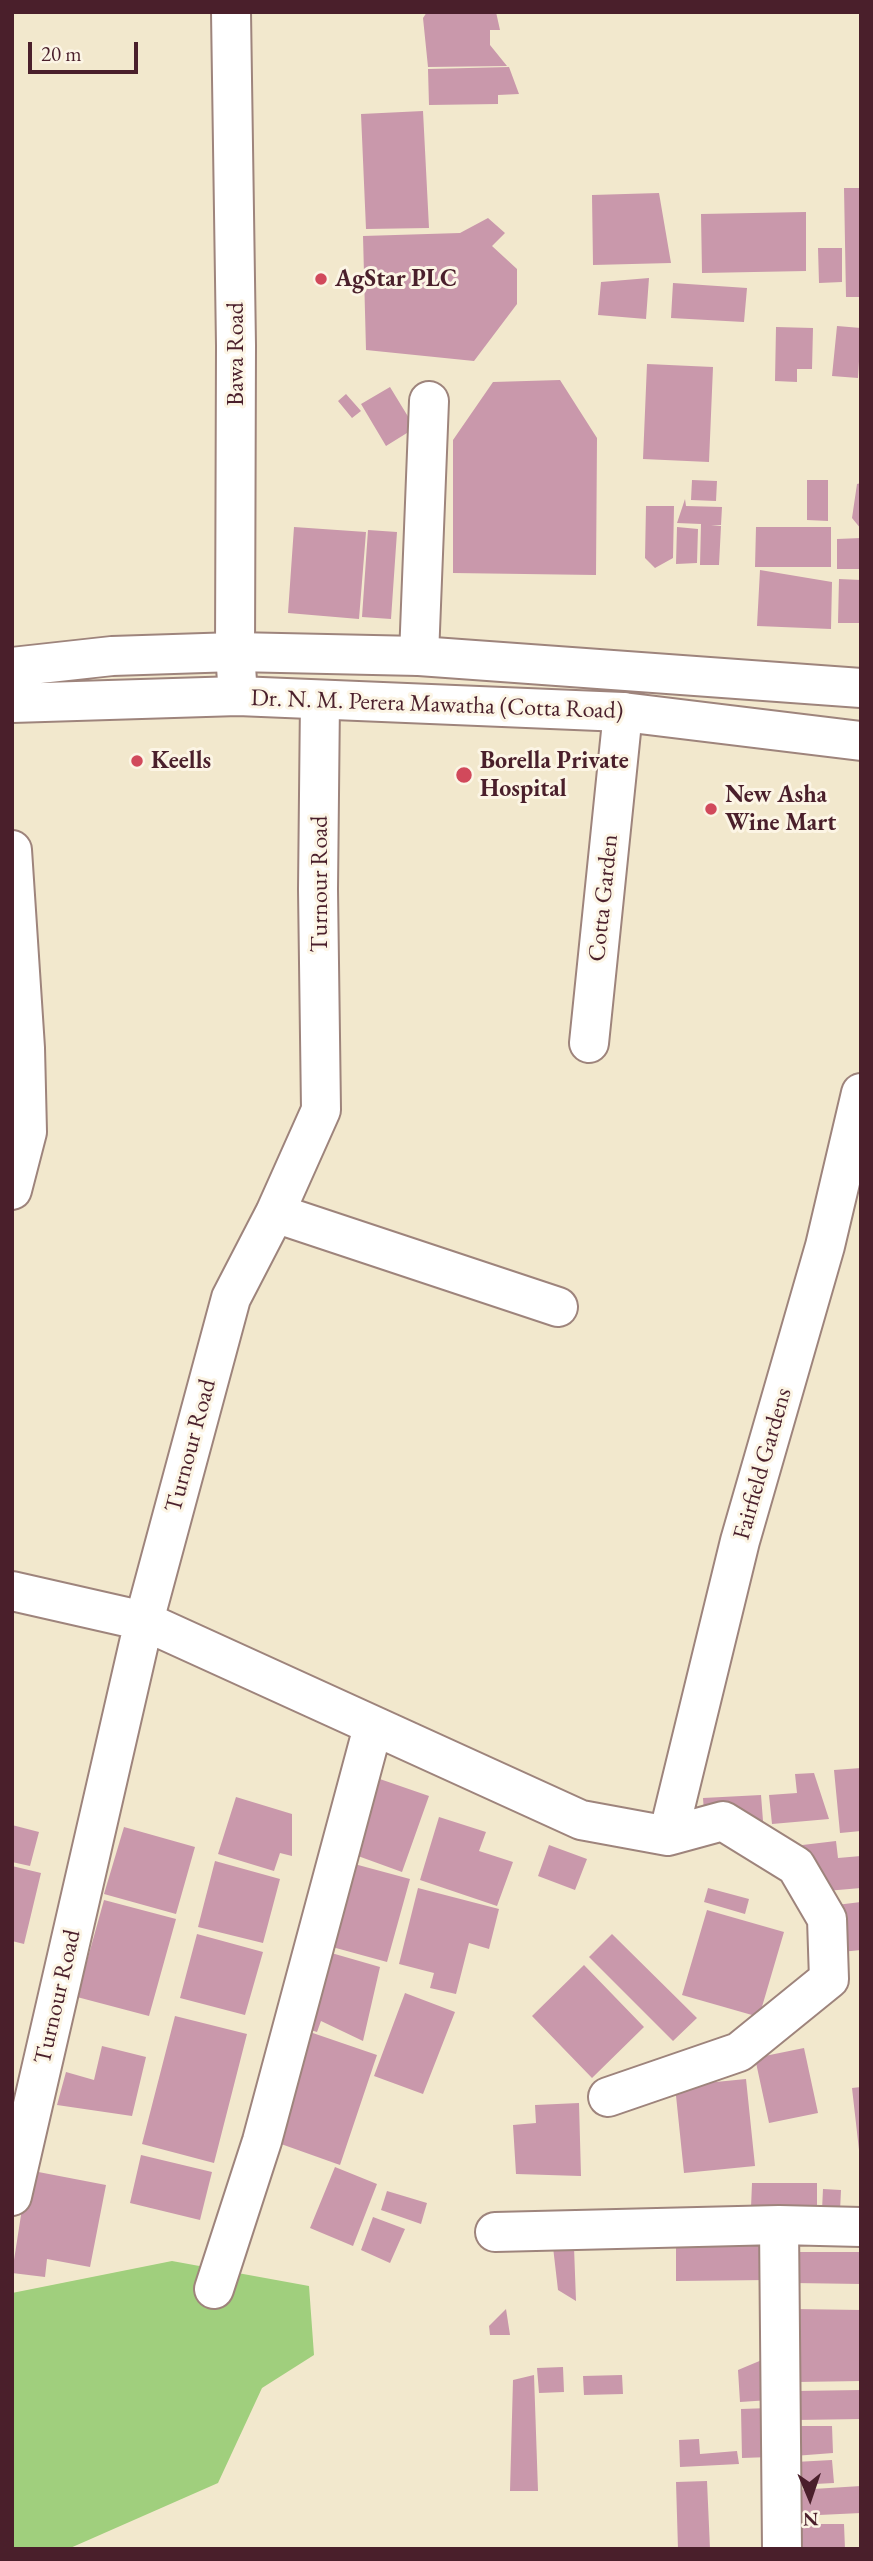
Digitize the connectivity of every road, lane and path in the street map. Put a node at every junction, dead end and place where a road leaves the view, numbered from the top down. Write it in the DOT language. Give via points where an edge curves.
graph roads {
  1 [pos="231,12"];
  2 [pos="429,401"];
  3 [pos="235,652"];
  4 [pos="419,656"];
  5 [pos="12,667"];
  6 [pos="861,688"];
  7 [pos="238,696"];
  8 [pos="320,700"];
  9 [pos="12,703"];
  10 [pos="624,712"];
  11 [pos="861,741"];
  12 [pos="12,850"];
  13 [pos="589,1043"];
  14 [pos="861,1093"];
  15 [pos="12,1190"];
  16 [pos="275,1213"];
  17 [pos="558,1307"];
  18 [pos="12,1591"];
  19 [pos="144,1621"];
  20 [pos="373,1727"];
  21 [pos="668,1836"];
  22 [pos="608,2097"];
  23 [pos="12,2196"];
  24 [pos="779,2225"];
  25 [pos="861,2227"];
  26 [pos="495,2231"];
  27 [pos="214,2289"];
  28 [pos="782,2549"];
  1 -- 3 [label="street, Bawa Road"];
  2 -- 4 [label="street"];
  3 -- 4 [label="street, Dr. N. M. Perera Mawatha (Cotta Road)"];
  3 -- 5 [label="street, Dr. N. M. Perera Mawatha (Cotta Road)" via="112,656"];
  3 -- 7 [label="street, Bawa Road"];
  4 -- 6 [label="street, Dr. N. M. Perera Mawatha (Cotta Road)"];
  7 -- 8 [label="street, Dr. N. M. Perera Mawatha (Cotta Road)"];
  7 -- 9 [label="street, Dr. N. M. Perera Mawatha (Cotta Road)"];
  8 -- 10 [label="street, Dr. N. M. Perera Mawatha (Cotta Road)"];
  8 -- 16 [label="street, Turnour Road" via="321,1110"];
  10 -- 11 [label="street, Dr. N. M. Perera Mawatha (Cotta Road)"];
  10 -- 13 [label="street, Cotta Garden"];
  12 -- 15 [label="street" via="27,1132"];
  14 -- 21 [label="street, Fairfield Gardens" via="825,1246 740,1541"];
  16 -- 17 [label="street"];
  16 -- 19 [label="street, Turnour Road" via="231,1298"];
  18 -- 19 [label="street"];
  19 -- 20 [label="street"];
  19 -- 23 [label="street, Turnour Road"];
  20 -- 21 [label="street" via="581,1820"];
  20 -- 27 [label="street" via="262,2141"];
  21 -- 22 [label="street" via="723,1821 796,1866 827,1919 829,1979 739,2053"];
  24 -- 25 [label="street"];
  24 -- 26 [label="street"];
  24 -- 28 [label="street"];
}
